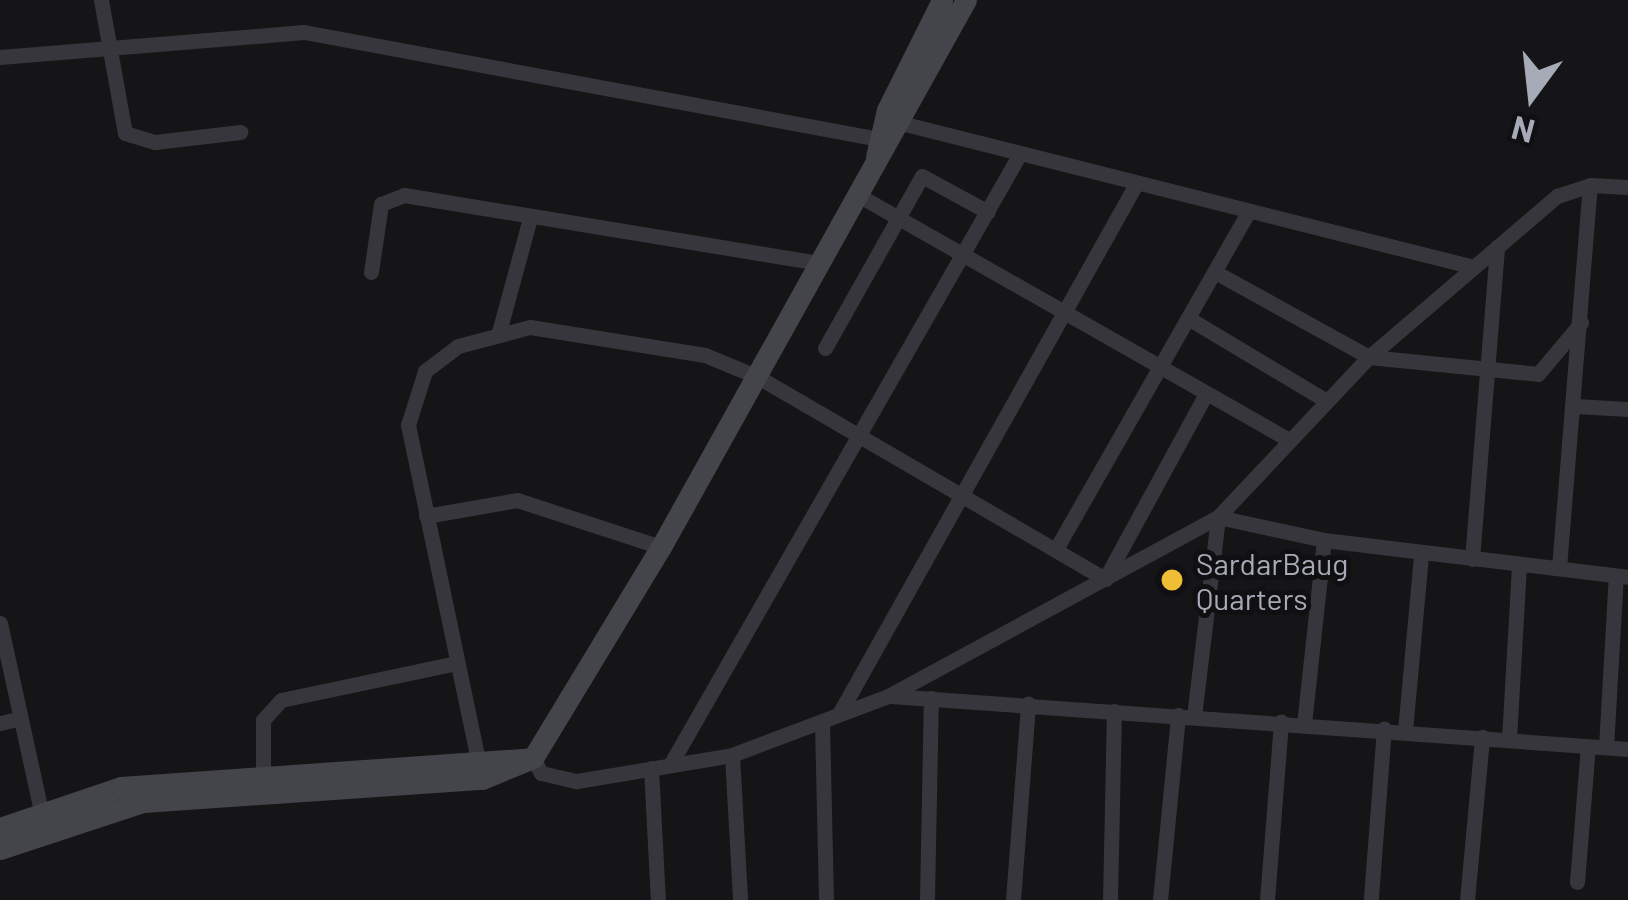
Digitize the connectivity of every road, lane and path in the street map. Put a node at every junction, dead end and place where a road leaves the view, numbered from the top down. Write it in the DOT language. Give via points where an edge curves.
graph roads {
  1 [pos="101,0"];
  2 [pos="942,0"];
  3 [pos="966,0"];
  4 [pos="107,51"];
  5 [pos="0,57"];
  6 [pos="240,132"];
  7 [pos="886,140"];
  8 [pos="1018,157"];
  9 [pos="1136,184"];
  10 [pos="1590,185"];
  11 [pos="1628,187"];
  12 [pos="858,195"];
  13 [pos="1249,211"];
  14 [pos="988,212"];
  15 [pos="530,218"];
  16 [pos="897,218"];
  17 [pos="1497,247"];
  18 [pos="963,255"];
  19 [pos="820,263"];
  20 [pos="1474,267"];
  21 [pos="371,272"];
  22 [pos="1215,272"];
  23 [pos="1060,312"];
  24 [pos="1188,318"];
  25 [pos="1581,323"];
  26 [pos="499,332"];
  27 [pos="825,348"];
  28 [pos="1369,357"];
  29 [pos="1160,369"];
  30 [pos="1488,372"];
  31 [pos="758,377"];
  32 [pos="1206,394"];
  33 [pos="1325,400"];
  34 [pos="1576,406"];
  35 [pos="1628,409"];
  36 [pos="858,438"];
  37 [pos="1287,439"];
  38 [pos="959,492"];
  39 [pos="426,516"];
  40 [pos="1218,517"];
  41 [pos="1324,540"];
  42 [pos="661,547"];
  43 [pos="1056,549"];
  44 [pos="1421,554"];
  45 [pos="1472,559"];
  46 [pos="1519,565"];
  47 [pos="1558,568"];
  48 [pos="1622,577"];
  49 [pos="1105,579"];
  50 [pos="0,622"];
  51 [pos="457,663"];
  52 [pos="888,696"];
  53 [pos="931,698"];
  54 [pos="1028,704"];
  55 [pos="1114,711"];
  56 [pos="839,714"];
  57 [pos="1186,716"];
  58 [pos="18,719"];
  59 [pos="1281,722"];
  60 [pos="0,723"];
  61 [pos="822,723"];
  62 [pos="1304,724"];
  63 [pos="1384,729"];
  64 [pos="1405,731"];
  65 [pos="1482,737"];
  66 [pos="1509,739"];
  67 [pos="1597,747"];
  68 [pos="1628,749"];
  69 [pos="732,755"];
  70 [pos="533,758"];
  71 [pos="478,760"];
  72 [pos="670,765"];
  73 [pos="651,768"];
  74 [pos="263,775"];
  75 [pos="43,820"];
  76 [pos="0,828"];
  77 [pos="0,849"];
  78 [pos="1577,882"];
  79 [pos="1371,897"];
  80 [pos="658,900"];
  81 [pos="740,900"];
  82 [pos="826,900"];
  83 [pos="927,900"];
  84 [pos="1013,900"];
  85 [pos="1110,900"];
  86 [pos="1160,900"];
  87 [pos="1267,900"];
  88 [pos="1467,900"];
  1 -- 4 [label="street"];
  2 -- 7 [label="street"];
  3 -- 7 [label="street"];
  4 -- 5 [label="street"];
  4 -- 6 [label="street" via="125,133 155,142"];
  4 -- 7 [label="street" via="304,32"];
  7 -- 8 [label="street"];
  7 -- 12 [label="street"];
  8 -- 9 [label="street"];
  8 -- 14 [label="street"];
  9 -- 13 [label="street"];
  9 -- 23 [label="street"];
  10 -- 11 [label="street"];
  10 -- 17 [label="street" via="1557,196"];
  10 -- 25 [label="street"];
  12 -- 16 [label="street"];
  12 -- 19 [label="street"];
  13 -- 20 [label="street"];
  13 -- 22 [label="street"];
  14 -- 16 [label="street" via="922,176"];
  14 -- 18 [label="street"];
  15 -- 19 [label="street"];
  15 -- 21 [label="street" via="391,197 375,224"];
  15 -- 26 [label="street"];
  16 -- 18 [label="street"];
  16 -- 27 [label="street"];
  17 -- 20 [label="street"];
  17 -- 30 [label="street"];
  18 -- 23 [label="street"];
  18 -- 36 [label="street"];
  19 -- 31 [label="street"];
  20 -- 28 [label="street"];
  22 -- 24 [label="street"];
  22 -- 28 [label="street"];
  23 -- 29 [label="street"];
  23 -- 38 [label="street"];
  24 -- 29 [label="street"];
  24 -- 33 [label="street"];
  25 -- 30 [label="street" via="1538,374"];
  25 -- 34 [label="street"];
  26 -- 31 [label="street" via="530,327 676,348"];
  26 -- 39 [label="street" via="439,356 417,387 408,425"];
  28 -- 30 [label="street"];
  28 -- 33 [label="street"];
  29 -- 32 [label="street"];
  29 -- 43 [label="street"];
  30 -- 45 [label="street"];
  31 -- 36 [label="street"];
  31 -- 42 [label="street"];
  32 -- 37 [label="street"];
  32 -- 49 [label="street"];
  33 -- 37 [label="street"];
  34 -- 35 [label="street"];
  34 -- 47 [label="street"];
  36 -- 38 [label="street"];
  36 -- 72 [label="street"];
  37 -- 40 [label="street"];
  38 -- 43 [label="street"];
  38 -- 56 [label="street"];
  39 -- 42 [label="street" via="517,500"];
  39 -- 51 [label="street"];
  40 -- 41 [label="street"];
  40 -- 49 [label="street"];
  40 -- 57 [label="street"];
  41 -- 44 [label="street"];
  41 -- 62 [label="street"];
  42 -- 70 [label="street"];
  43 -- 49 [label="street"];
  44 -- 45 [label="street"];
  44 -- 64 [label="street"];
  45 -- 46 [label="street"];
  46 -- 47 [label="street"];
  46 -- 66 [label="street"];
  47 -- 48 [label="street"];
  48 -- 67 [label="street"];
  49 -- 52 [label="street"];
  50 -- 58 [label="street"];
  51 -- 71 [label="street"];
  51 -- 74 [label="street" via="280,700 263,719"];
  52 -- 53 [label="street"];
  52 -- 56 [label="street"];
  53 -- 54 [label="street"];
  53 -- 83 [label="street"];
  54 -- 55 [label="street"];
  54 -- 84 [label="street"];
  55 -- 57 [label="street"];
  55 -- 85 [label="street"];
  56 -- 61 [label="street"];
  57 -- 59 [label="street"];
  57 -- 86 [label="street"];
  58 -- 60 [label="street"];
  58 -- 75 [label="street"];
  59 -- 62 [label="street"];
  59 -- 87 [label="street"];
  61 -- 69 [label="street"];
  61 -- 82 [label="street"];
  62 -- 63 [label="street"];
  63 -- 64 [label="street"];
  63 -- 79 [label="street"];
  64 -- 65 [label="street"];
  65 -- 66 [label="street"];
  65 -- 88 [label="street"];
  66 -- 67 [label="street"];
  67 -- 68 [label="street"];
  67 -- 78 [label="street"];
  69 -- 72 [label="street"];
  69 -- 81 [label="street"];
  70 -- 71 [label="street"];
  70 -- 73 [label="street" via="555,780"];
  70 -- 75 [label="street" via="482,779 143,802"];
  71 -- 74 [label="street"];
  72 -- 73 [label="street"];
  73 -- 80 [label="street"];
  74 -- 75 [label="street" via="121,788"];
  75 -- 76 [label="street"];
  75 -- 77 [label="street"];
}
